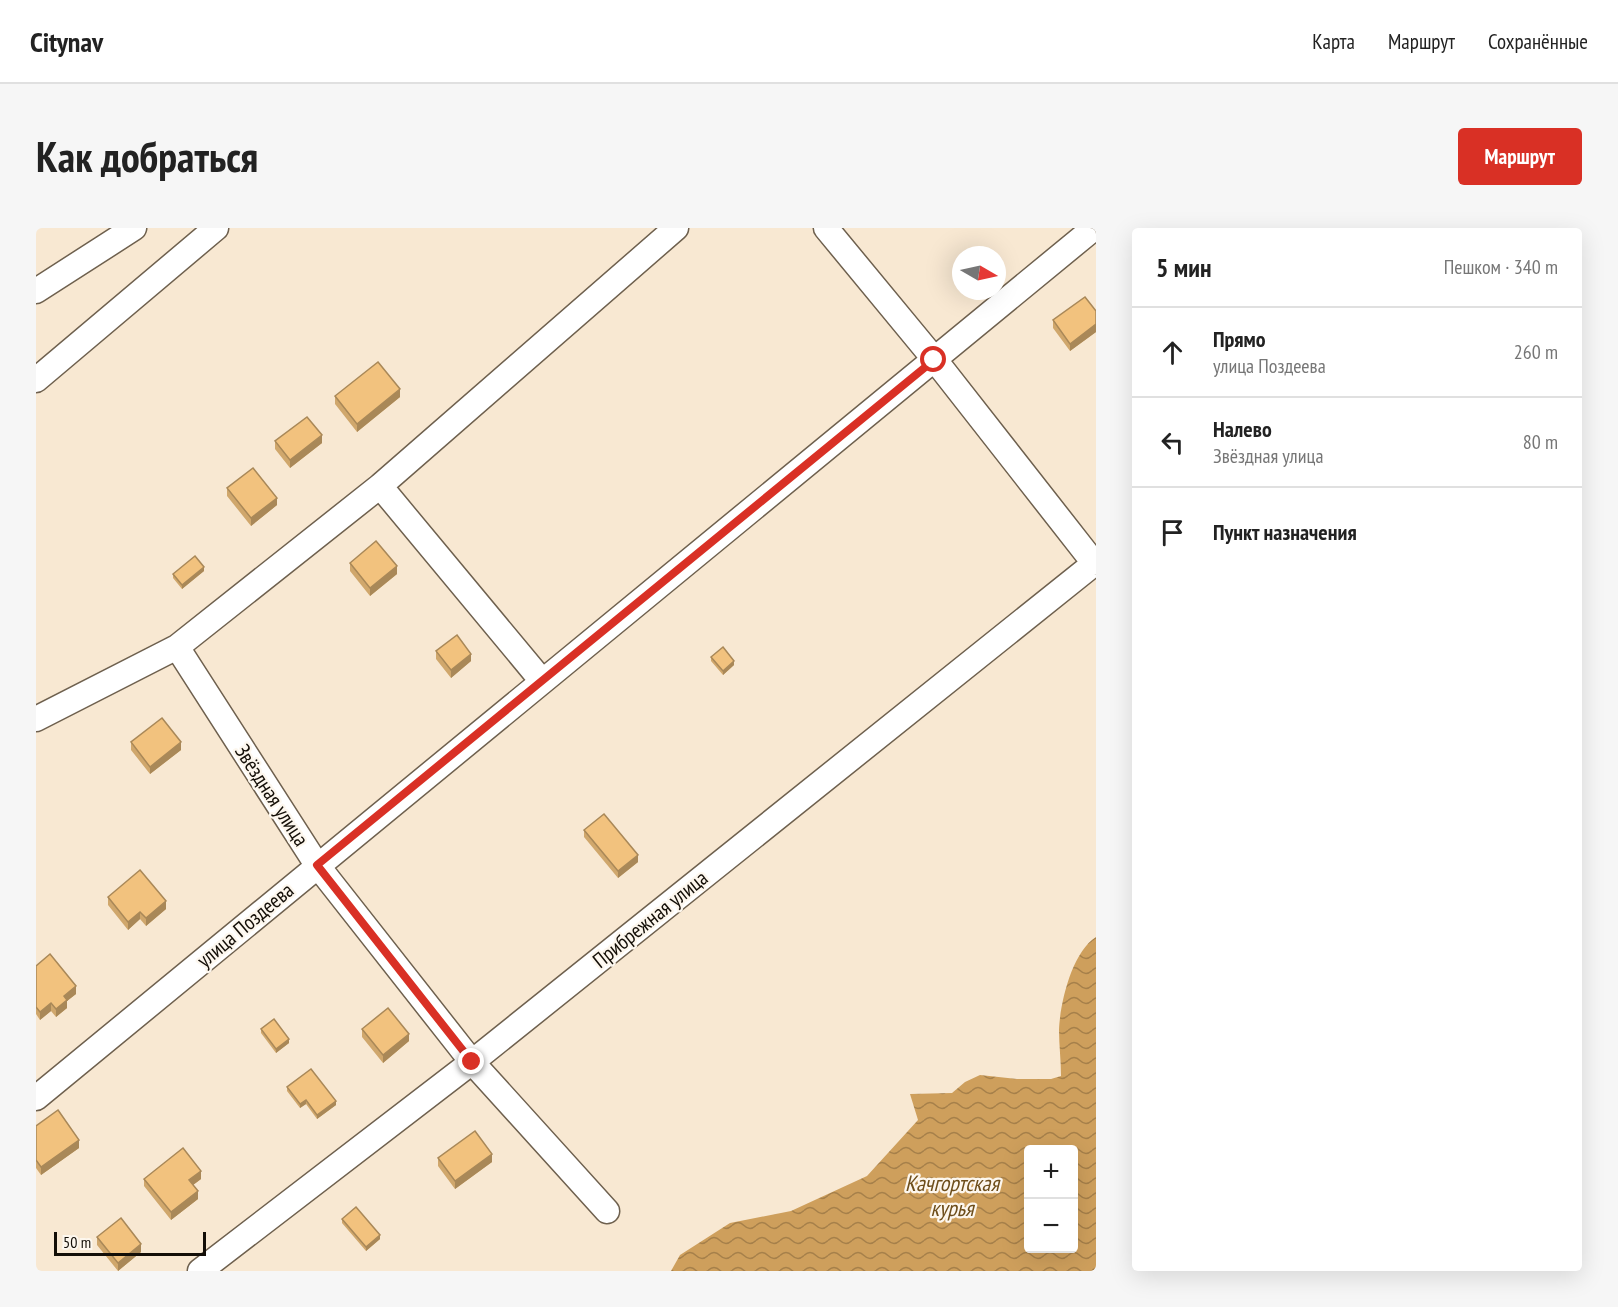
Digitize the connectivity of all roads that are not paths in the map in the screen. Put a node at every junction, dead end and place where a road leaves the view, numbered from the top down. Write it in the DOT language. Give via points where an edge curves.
graph roads {
  1 [pos="134,228"];
  2 [pos="216,228"];
  3 [pos="676,228"];
  4 [pos="826,228"];
  5 [pos="1094,228"];
  6 [pos="36,291"];
  7 [pos="934,360"];
  8 [pos="36,380"];
  9 [pos="380,486"];
  10 [pos="1095,563"];
  11 [pos="177,647"];
  12 [pos="542,681"];
  13 [pos="36,719"];
  14 [pos="317,865"];
  15 [pos="472,1062"];
  16 [pos="36,1098"];
  17 [pos="607,1211"];
  18 [pos="200,1271"];
  1 -- 6 [label="street"];
  2 -- 8 [label="street"];
  3 -- 9 [label="street"];
  4 -- 7 [label="street"];
  5 -- 7 [label="street, улица Поздеева"];
  7 -- 10 [label="street"];
  7 -- 12 [label="street, улица Поздеева"];
  9 -- 11 [label="street"];
  9 -- 12 [label="street"];
  10 -- 15 [label="street, Прибрежная улица"];
  11 -- 13 [label="street"];
  11 -- 14 [label="street, Звёздная улица"];
  12 -- 14 [label="street, улица Поздеева"];
  14 -- 15 [label="street, Звёздная улица"];
  14 -- 16 [label="street, улица Поздеева"];
  15 -- 17 [label="street, Звёздная улица"];
  15 -- 18 [label="street, Прибрежная улица"];
}
